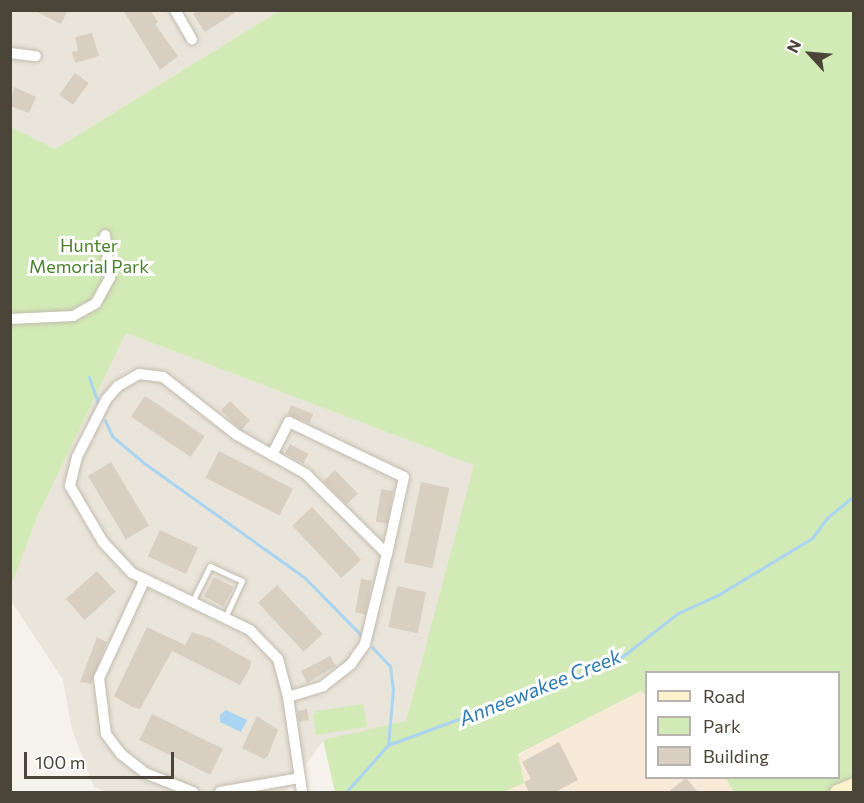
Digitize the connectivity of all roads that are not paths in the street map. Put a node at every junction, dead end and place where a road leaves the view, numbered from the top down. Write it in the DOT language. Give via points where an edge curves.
graph roads {
  1 [pos="175,10"];
  2 [pos="192,40"];
  3 [pos="10,53"];
  4 [pos="36,56"];
  5 [pos="105,235"];
  6 [pos="10,320"];
  7 [pos="272,455"];
  8 [pos="387,554"];
  9 [pos="145,579"];
  10 [pos="192,602"];
  11 [pos="225,618"];
  12 [pos="288,697"];
  13 [pos="299,778"];
  14 [pos="854,785"];
  15 [pos="193,792"];
  16 [pos="220,792"];
  17 [pos="302,792"];
  18 [pos="837,792"];
  1 -- 2 [label="street"];
  3 -- 4 [label="street"];
  5 -- 6 [label="street" via="110,278 96,303 73,316"];
  7 -- 8 [label="street" via="306,474"];
  7 -- 8 [label="street" via="289,422 404,477"];
  7 -- 9 [label="street" via="237,435 163,377 139,374 118,386 77,457 69,486 103,542 132,573"];
  8 -- 12 [label="street" via="365,644 351,664 322,686"];
  9 -- 10 [label="street"];
  9 -- 15 [label="street" via="99,678 106,734 121,754 145,773"];
  10 -- 11 [label="street"];
  10 -- 11 [label="lane" via="210,566 242,581"];
  11 -- 12 [label="street" via="250,630 278,659"];
  12 -- 13 [label="street"];
  13 -- 16 [label="street"];
  13 -- 17 [label="street"];
  14 -- 18 [label="main road"];
}
